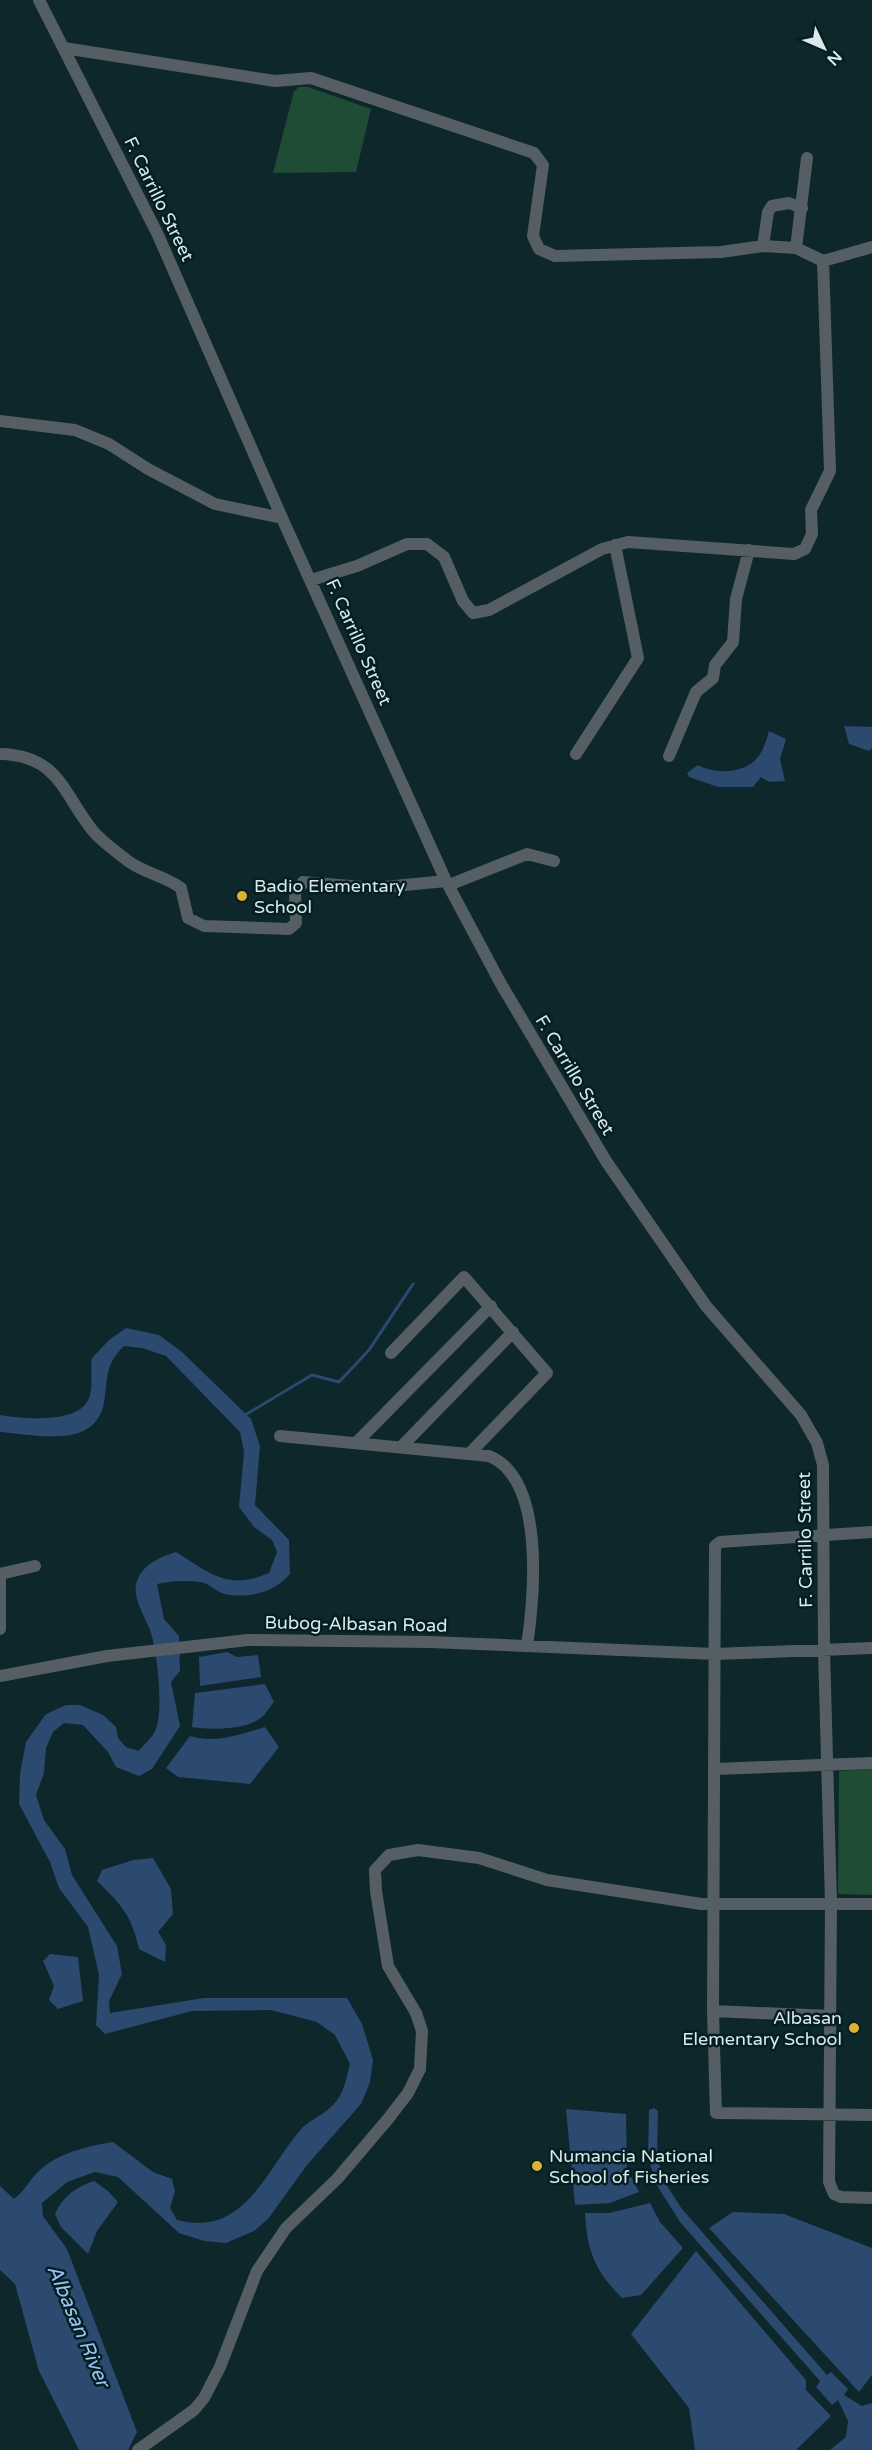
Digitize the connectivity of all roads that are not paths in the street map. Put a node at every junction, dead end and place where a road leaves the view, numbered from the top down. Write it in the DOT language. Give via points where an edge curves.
graph roads {
  1 [pos="39,0"];
  2 [pos="64,48"];
  3 [pos="807,158"];
  4 [pos="802,208"];
  5 [pos="764,246"];
  6 [pos="872,247"];
  7 [pos="796,248"];
  8 [pos="824,261"];
  9 [pos="0,421"];
  10 [pos="282,518"];
  11 [pos="615,545"];
  12 [pos="749,550"];
  13 [pos="311,580"];
  14 [pos="0,754"];
  15 [pos="576,754"];
  16 [pos="669,756"];
  17 [pos="554,861"];
  18 [pos="447,883"];
  19 [pos="491,1306"];
  20 [pos="513,1332"];
  21 [pos="391,1353"];
  22 [pos="280,1436"];
  23 [pos="356,1443"];
  24 [pos="402,1446"];
  25 [pos="470,1453"];
  26 [pos="872,1532"];
  27 [pos="824,1533"];
  28 [pos="35,1566"];
  29 [pos="0,1574"];
  30 [pos="0,1629"];
  31 [pos="526,1646"];
  32 [pos="872,1648"];
  33 [pos="824,1650"];
  34 [pos="715,1654"];
  35 [pos="0,1676"];
  36 [pos="872,1763"];
  37 [pos="829,1764"];
  38 [pos="715,1768"];
  39 [pos="831,1903"];
  40 [pos="715,1904"];
  41 [pos="872,1904"];
  42 [pos="713,2011"];
  43 [pos="831,2016"];
  44 [pos="828,2113"];
  45 [pos="872,2115"];
  46 [pos="872,2198"];
  47 [pos="138,2450"];
  1 -- 2 [label="street, F. Carrillo Street"];
  2 -- 5 [label="street" via="275,81 311,78 534,153 543,165 533,236 539,249 555,256 721,252"];
  2 -- 10 [label="street, F. Carrillo Street" via="158,235"];
  3 -- 4 [label="street"];
  4 -- 5 [label="street" via="789,203 771,206"];
  4 -- 7 [label="street"];
  5 -- 7 [label="street"];
  6 -- 8 [label="street"];
  7 -- 8 [label="street"];
  8 -- 12 [label="street" via="830,471 811,510 812,534 805,549 794,554"];
  9 -- 10 [label="street" via="75,430 110,444 215,504"];
  10 -- 13 [label="street, F. Carrillo Street"];
  11 -- 12 [label="street" via="628,542"];
  11 -- 13 [label="street" via="489,610 473,614 463,601 444,557 427,544 406,544 357,566"];
  11 -- 15 [label="street" via="638,658"];
  12 -- 16 [label="street" via="736,599 733,642 715,665 713,678 696,692"];
  13 -- 18 [label="street, F. Carrillo Street"];
  14 -- 18 [label="street" via="32,759 59,778 94,832 131,863 181,888 188,918 204,926 288,929 296,923 295,893 303,882 374,888"];
  17 -- 18 [label="street" via="527,854"];
  18 -- 27 [label="street, F. Carrillo Street" via="547,1065 606,1161 706,1306 805,1422 823,1465"];
  19 -- 20 [label="street"];
  19 -- 21 [label="street" via="464,1277"];
  19 -- 23 [label="street"];
  20 -- 24 [label="street"];
  20 -- 25 [label="street" via="547,1373"];
  22 -- 23 [label="street"];
  23 -- 24 [label="street"];
  24 -- 25 [label="street"];
  25 -- 31 [label="street" via="489,1455 501,1463 518,1484 525,1505 534,1573"];
  26 -- 27 [label="street"];
  27 -- 33 [label="street, F. Carrillo Street"];
  27 -- 34 [label="street" via="716,1543"];
  28 -- 29 [label="street"];
  29 -- 30 [label="street"];
  31 -- 34 [label="street, Bubog-Albasan Road"];
  31 -- 35 [label="street, Bubog-Albasan Road" via="259,1640 107,1656"];
  32 -- 33 [label="street, Bubog-Albasan Road"];
  33 -- 34 [label="street, Bubog-Albasan Road"];
  33 -- 37 [label="street, F. Carrillo Street"];
  34 -- 38 [label="street"];
  36 -- 37 [label="street"];
  37 -- 38 [label="street"];
  37 -- 39 [label="street, F. Carrillo Street"];
  38 -- 40 [label="street"];
  39 -- 40 [label="street"];
  39 -- 41 [label="street"];
  39 -- 43 [label="street, F. Carrillo Street"];
  40 -- 42 [label="street"];
  40 -- 47 [label="street" via="547,1880 479,1858 439,1852 405,1851 380,1862 375,1870 382,1936 388,1966 416,2013 422,2031 420,2069 388,2120 337,2179 286,2228 257,2271 204,2398 194,2410"];
  42 -- 43 [label="street"];
  42 -- 44 [label="street" via="716,2113"];
  43 -- 44 [label="street, F. Carrillo Street"];
  44 -- 45 [label="street"];
  44 -- 46 [label="street, F. Carrillo Street" via="830,2188 841,2197"];
}
